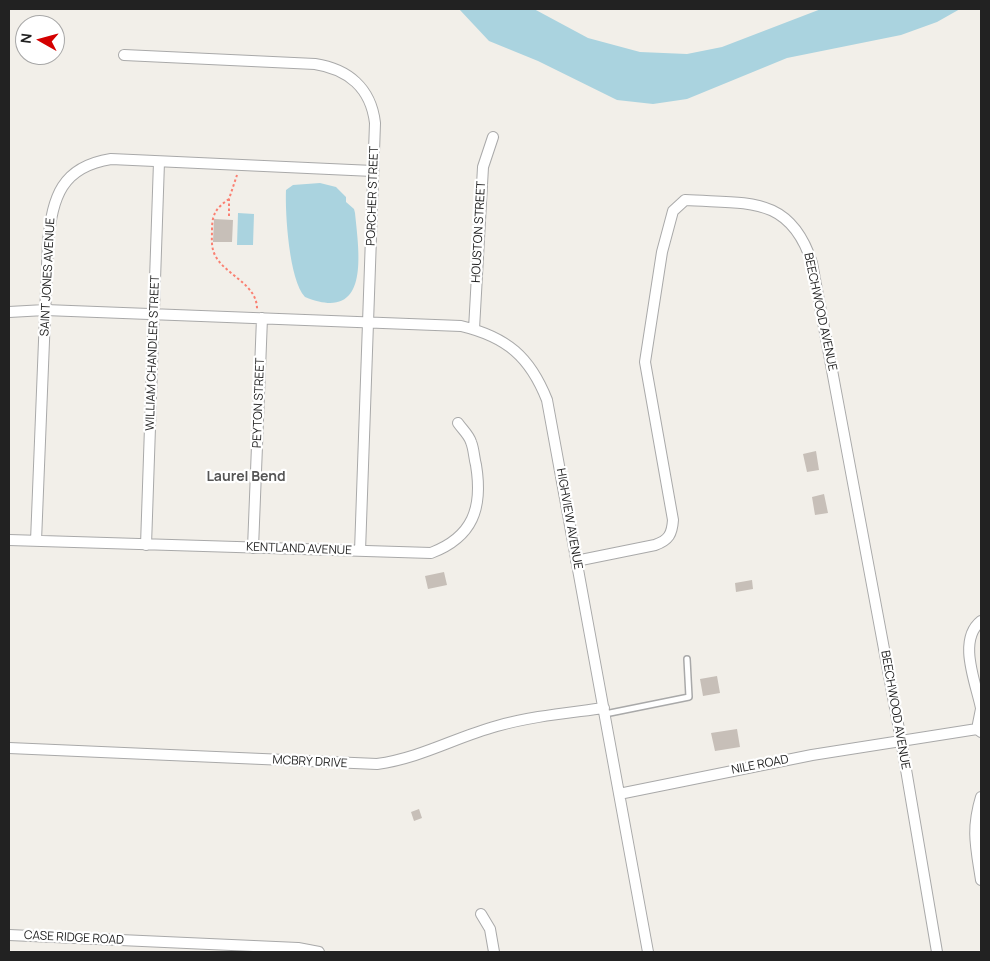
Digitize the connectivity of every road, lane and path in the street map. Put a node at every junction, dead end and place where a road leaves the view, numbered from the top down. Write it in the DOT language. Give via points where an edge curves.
graph roads {
  1 [pos="124,56"];
  2 [pos="493,137"];
  3 [pos="159,162"];
  4 [pos="373,171"];
  5 [pos="237,175"];
  6 [pos="229,199"];
  7 [pos="229,216"];
  8 [pos="45,310"];
  9 [pos="9,312"];
  10 [pos="154,314"];
  11 [pos="259,314"];
  12 [pos="369,322"];
  13 [pos="474,329"];
  14 [pos="458,423"];
  15 [pos="9,540"];
  16 [pos="36,541"];
  17 [pos="146,545"];
  18 [pos="253,548"];
  19 [pos="360,551"];
  20 [pos="576,561"];
  21 [pos="981,621"];
  22 [pos="687,659"];
  23 [pos="981,709"];
  24 [pos="604,711"];
  25 [pos="979,730"];
  26 [pos="901,740"];
  27 [pos="9,748"];
  28 [pos="619,794"];
  29 [pos="981,797"];
  30 [pos="981,880"];
  31 [pos="480,914"];
  32 [pos="9,935"];
  33 [pos="319,952"];
  34 [pos="494,952"];
  35 [pos="648,952"];
  36 [pos="937,952"];
  1 -- 4 [label="street, PORCHER STREET" via="332,67 358,85 373,106"];
  2 -- 13 [label="street, HOUSTON STREET" via="482,167"];
  3 -- 4 [label="street, SAINT JONES AVENUE"];
  3 -- 8 [label="street, SAINT JONES AVENUE" via="111,159 97,162 82,168 64,184 52,207"];
  3 -- 10 [label="street, WILLIAM CHANDLER STREET"];
  4 -- 12 [label="street, PORCHER STREET"];
  5 -- 6 [label="path"];
  6 -- 7 [label="path"];
  6 -- 11 [label="path" via="218,206 212,218 212,246 216,257 256,298"];
  8 -- 9 [label="street"];
  8 -- 10 [label="street"];
  8 -- 16 [label="street, SAINT JONES AVENUE"];
  10 -- 11 [label="street"];
  10 -- 17 [label="street, WILLIAM CHANDLER STREET"];
  11 -- 12 [label="street, HIGHVIEW AVENUE"];
  11 -- 18 [label="street, PEYTON STREET"];
  12 -- 13 [label="street, HIGHVIEW AVENUE"];
  12 -- 19 [label="street, PORCHER STREET"];
  13 -- 20 [label="street, HIGHVIEW AVENUE" via="504,342 529,364 539,379 547,400"];
  14 -- 19 [label="street, KENTLAND AVENUE" via="471,442 479,484 476,513 460,538 431,552"];
  15 -- 16 [label="street, KENTLAND AVENUE"];
  16 -- 17 [label="street, KENTLAND AVENUE"];
  17 -- 18 [label="street, KENTLAND AVENUE"];
  18 -- 19 [label="street, KENTLAND AVENUE"];
  20 -- 24 [label="street, HIGHVIEW AVENUE"];
  20 -- 26 [label="street, BEECHWOOD AVENUE" via="655,545 665,541 672,532 673,520 646,362 662,252 674,211 685,200 756,205 777,213 796,228 812,263"];
  21 -- 23 [label="street" via="974,627 969,642"];
  22 -- 24 [label="lane" via="689,697"];
  23 -- 25 [label="street"];
  24 -- 27 [label="street, MCBRY DRIVE" via="527,718 496,726 406,760 377,764"];
  24 -- 28 [label="street, HIGHVIEW AVENUE"];
  25 -- 26 [label="street, NILE ROAD"];
  26 -- 28 [label="street, NILE ROAD"];
  26 -- 36 [label="street, BEECHWOOD AVENUE"];
  28 -- 35 [label="street, HIGHVIEW AVENUE"];
  29 -- 30 [label="street" via="974,835"];
  31 -- 34 [label="street" via="490,929"];
  32 -- 33 [label="street, CASE RIDGE ROAD" via="298,948"];
}
